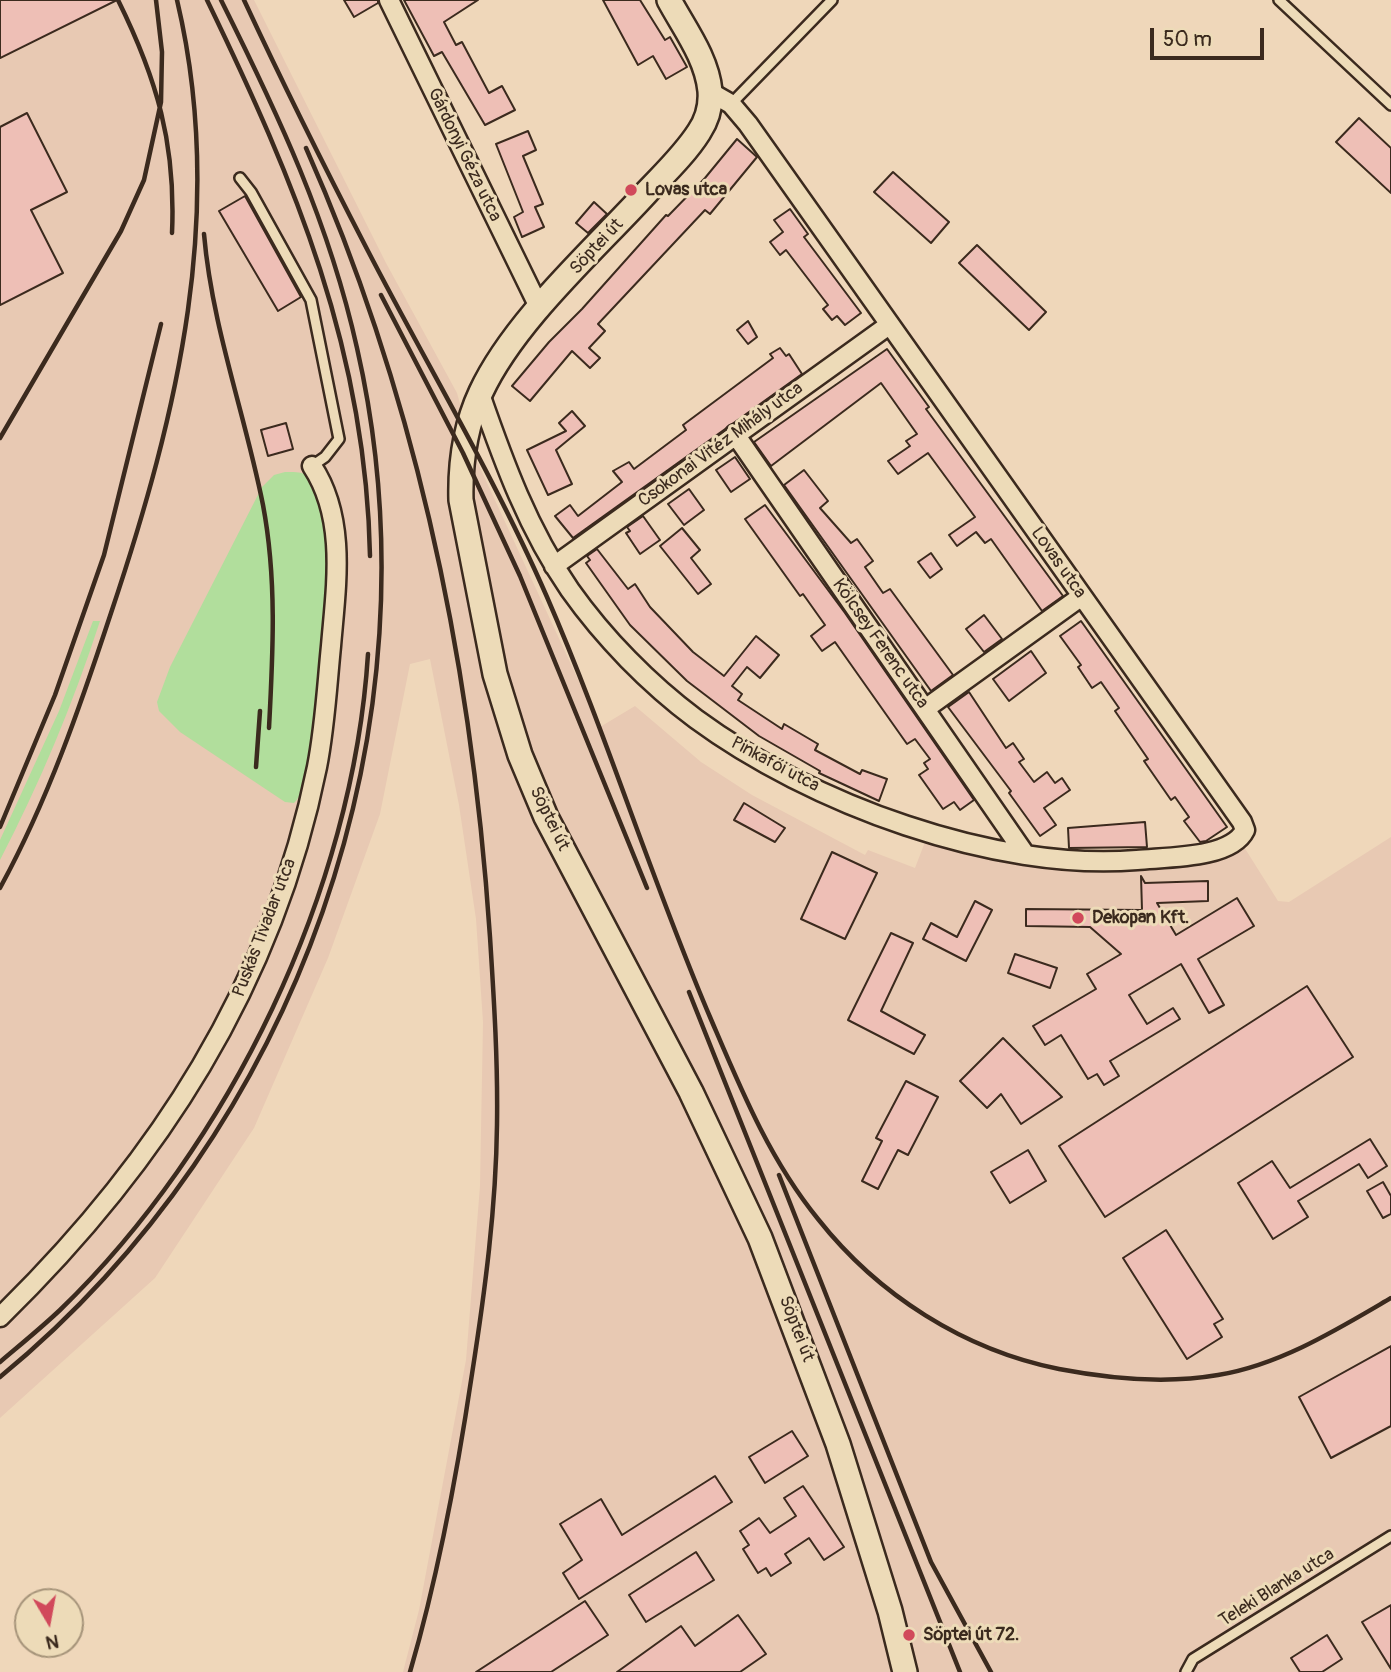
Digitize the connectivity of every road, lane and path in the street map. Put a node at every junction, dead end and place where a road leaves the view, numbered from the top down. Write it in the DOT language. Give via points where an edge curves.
graph roads {
  1 [pos="389,0"];
  2 [pos="669,0"];
  3 [pos="832,0"];
  4 [pos="1279,0"];
  5 [pos="710,92"];
  6 [pos="731,104"];
  7 [pos="1391,105"];
  8 [pos="240,178"];
  9 [pos="540,309"];
  10 [pos="889,325"];
  11 [pos="480,394"];
  12 [pos="735,434"];
  13 [pos="312,466"];
  14 [pos="554,566"];
  15 [pos="1082,596"];
  16 [pos="925,709"];
  17 [pos="1242,838"];
  18 [pos="1025,854"];
  19 [pos="0,1317"];
  20 [pos="1391,1536"];
  21 [pos="905,1672"];
  22 [pos="1186,1672"];
  1 -- 9 [label="street, Gárdonyi Géza utca"];
  2 -- 5 [label="street" via="698,53"];
  3 -- 6 [label="lane"];
  4 -- 7 [label="lane"];
  5 -- 6 [label="street, Lovas utca"];
  5 -- 9 [label="street, Söptei út" via="708,114 685,150"];
  6 -- 10 [label="street, Lovas utca"];
  8 -- 13 [label="lane" via="311,300 339,439"];
  9 -- 11 [label="street, Söptei út" via="497,363"];
  10 -- 12 [label="street, Csokonai Vitéz Mihály utca"];
  10 -- 15 [label="street, Lovas utca"];
  11 -- 14 [label="street, Pinkafői utca" via="510,480"];
  11 -- 21 [label="street, Söptei út" via="466,432 461,500 506,716 546,817 691,1092 765,1250 838,1444"];
  12 -- 14 [label="street, Csokonai Vitéz Mihály utca"];
  12 -- 16 [label="street, Kölcsey Ferenc utca"];
  13 -- 19 [label="street, Puskás Tivadar utca" via="330,498 335,527 329,669 317,765 271,924 247,983 186,1096 109,1200"];
  14 -- 18 [label="street, Pinkafői utca" via="629,660 722,737 859,806 941,837"];
  15 -- 16 [label="street"];
  15 -- 17 [label="street, Lovas utca" via="1242,822"];
  16 -- 18 [label="street, Kölcsey Ferenc utca"];
  17 -- 18 [label="street, Pinkafői utca" via="1216,852 1116,862"];
  20 -- 22 [label="lane, Teleki Blanka utca" via="1193,1659"];
}
